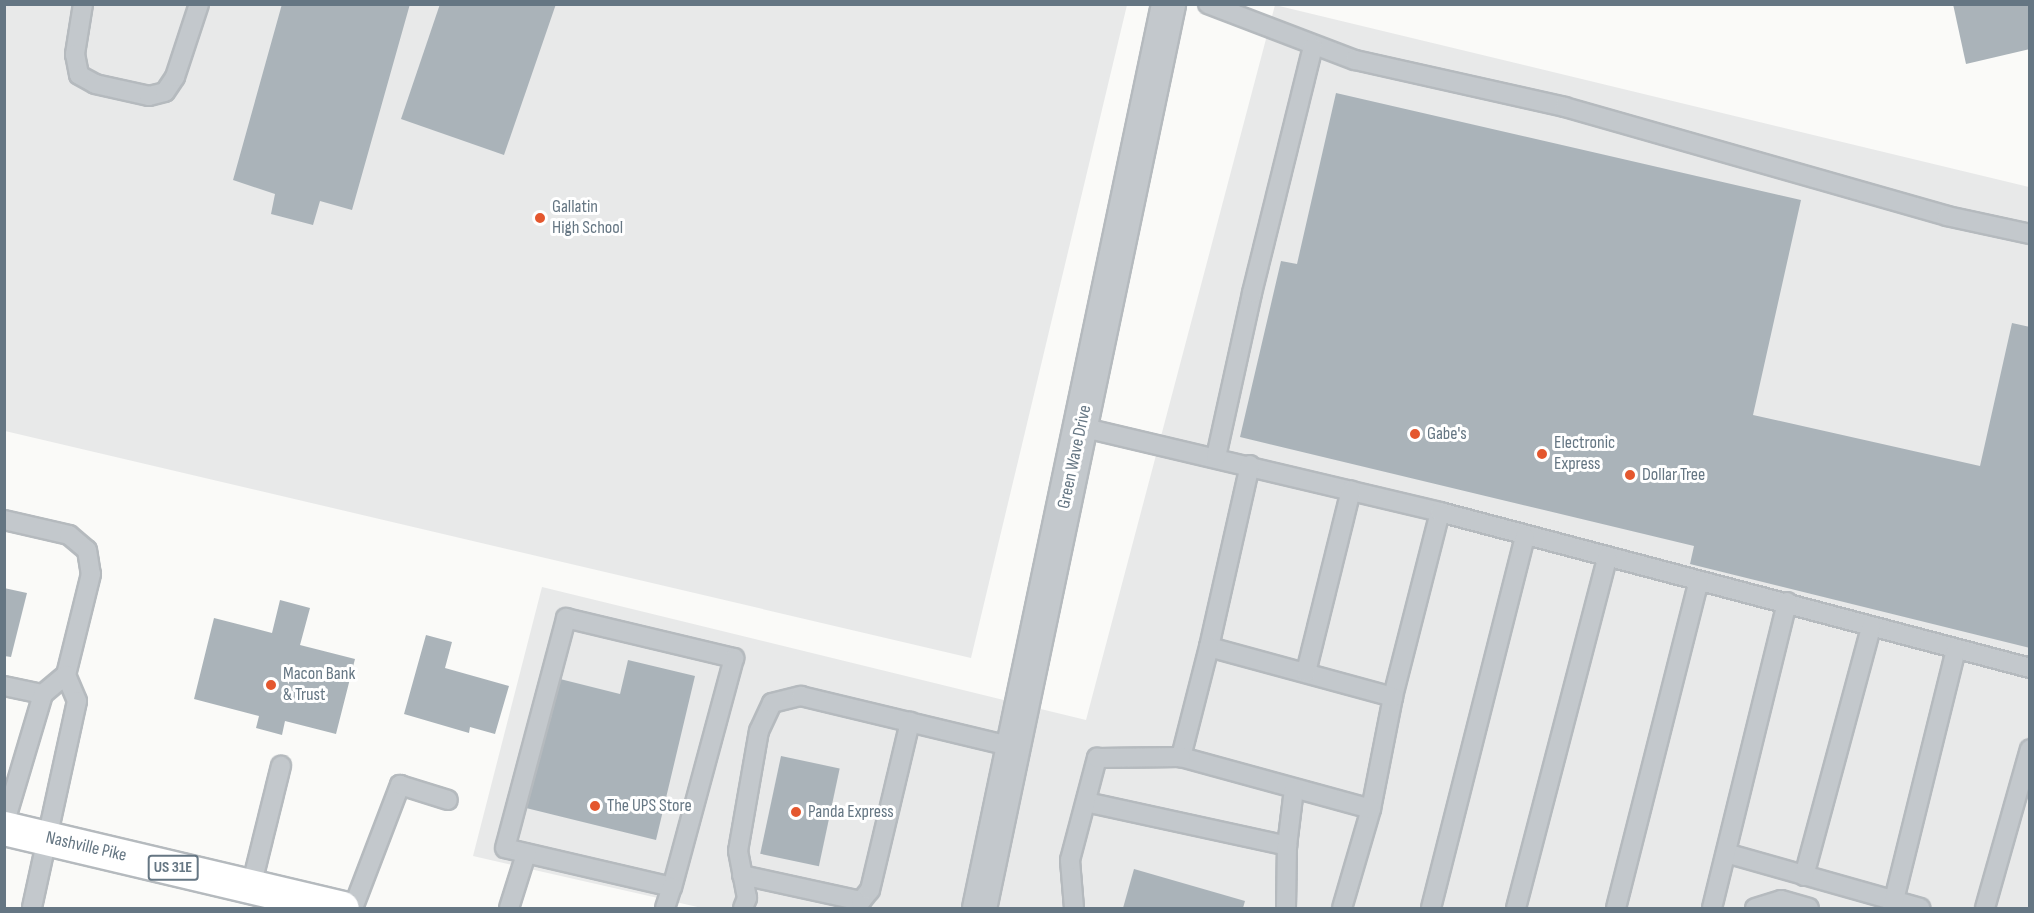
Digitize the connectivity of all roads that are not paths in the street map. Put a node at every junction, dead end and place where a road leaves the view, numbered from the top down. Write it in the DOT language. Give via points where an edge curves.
graph roads {
  1 [pos="83,4"];
  2 [pos="199,4"];
  3 [pos="1168,4"];
  4 [pos="1208,4"];
  5 [pos="1313,47"];
  6 [pos="2030,234"];
  7 [pos="1081,427"];
  8 [pos="1216,457"];
  9 [pos="1250,465"];
  10 [pos="1351,490"];
  11 [pos="1440,512"];
  12 [pos="4,519"];
  13 [pos="1525,537"];
  14 [pos="1607,558"];
  15 [pos="1699,582"];
  16 [pos="1787,602"];
  17 [pos="1871,627"];
  18 [pos="1209,647"];
  19 [pos="1956,650"];
  20 [pos="2030,668"];
  21 [pos="1306,672"];
  22 [pos="66,675"];
  23 [pos="4,686"];
  24 [pos="42,694"];
  25 [pos="1393,697"];
  26 [pos="910,722"];
  27 [pos="1014,747"];
  28 [pos="2030,748"];
  29 [pos="1181,757"];
  30 [pos="281,766"];
  31 [pos="1294,789"];
  32 [pos="448,801"];
  33 [pos="1086,802"];
  34 [pos="1371,809"];
  35 [pos="4,827"];
  36 [pos="50,838"];
  37 [pos="1287,846"];
  38 [pos="1726,853"];
  39 [pos="526,854"];
  40 [pos="742,875"];
  41 [pos="1804,876"];
  42 [pos="251,887"];
  43 [pos="672,887"];
  44 [pos="1893,905"];
  45 [pos="32,909"];
  46 [pos="342,909"];
  47 [pos="353,909"];
  48 [pos="509,909"];
  49 [pos="665,909"];
  50 [pos="743,909"];
  51 [pos="979,909"];
  52 [pos="1074,909"];
  53 [pos="1286,909"];
  54 [pos="1342,909"];
  55 [pos="1431,909"];
  56 [pos="1516,909"];
  57 [pos="1616,909"];
  58 [pos="1712,909"];
  59 [pos="1755,909"];
  60 [pos="1809,909"];
  61 [pos="1920,909"];
  62 [pos="1985,909"];
  1 -- 2 [label="lane" via="75,54 79,75 95,84 149,96 165,92 175,76"];
  3 -- 7 [label="street, Green Wave Drive"];
  4 -- 5 [label="lane"];
  5 -- 6 [label="lane" via="1565,107 1947,216"];
  5 -- 8 [label="lane"];
  7 -- 8 [label="lane"];
  7 -- 27 [label="street, Green Wave Drive"];
  8 -- 9 [label="lane"];
  9 -- 10 [label="lane"];
  9 -- 18 [label="lane"];
  10 -- 11 [label="lane"];
  10 -- 21 [label="lane"];
  11 -- 13 [label="lane"];
  11 -- 25 [label="lane"];
  12 -- 22 [label="lane" via="69,535 87,550 91,574"];
  13 -- 14 [label="lane"];
  13 -- 55 [label="lane"];
  14 -- 15 [label="lane"];
  14 -- 56 [label="lane"];
  15 -- 16 [label="lane"];
  15 -- 57 [label="lane"];
  16 -- 17 [label="lane"];
  16 -- 38 [label="lane"];
  17 -- 19 [label="lane"];
  17 -- 41 [label="lane"];
  18 -- 21 [label="lane"];
  18 -- 29 [label="lane"];
  19 -- 20 [label="lane"];
  19 -- 44 [label="lane"];
  21 -- 25 [label="lane"];
  22 -- 24 [label="lane"];
  22 -- 36 [label="lane" via="77,701"];
  23 -- 24 [label="lane"];
  24 -- 35 [label="lane"];
  25 -- 34 [label="lane"];
  26 -- 27 [label="lane"];
  26 -- 40 [label="lane" via="870,890 861,901"];
  26 -- 40 [label="lane" via="801,696 772,704 759,731 755,753 738,852"];
  27 -- 51 [label="street, Green Wave Drive"];
  28 -- 62 [label="lane"];
  29 -- 31 [label="lane"];
  29 -- 33 [label="lane" via="1097,758"];
  30 -- 42 [label="lane"];
  31 -- 34 [label="lane"];
  31 -- 37 [label="lane"];
  32 -- 47 [label="lane" via="400,785"];
  33 -- 37 [label="lane"];
  33 -- 52 [label="lane" via="1070,860"];
  34 -- 54 [label="lane"];
  35 -- 36 [label="main road, Nashville Pike / US 31E"];
  36 -- 42 [label="main road, Nashville Pike / US 31E"];
  36 -- 45 [label="lane"];
  37 -- 53 [label="lane"];
  38 -- 41 [label="lane"];
  38 -- 58 [label="lane"];
  39 -- 43 [label="lane"];
  39 -- 43 [label="lane" via="505,848 566,618 734,658"];
  39 -- 48 [label="lane"];
  40 -- 50 [label="lane" via="747,898"];
  41 -- 44 [label="lane"];
  42 -- 46 [label="main road, Nashville Pike / US 31E"];
  43 -- 49 [label="lane"];
  44 -- 61 [label="lane"];
  59 -- 60 [label="lane" via="1781,900"];
}
